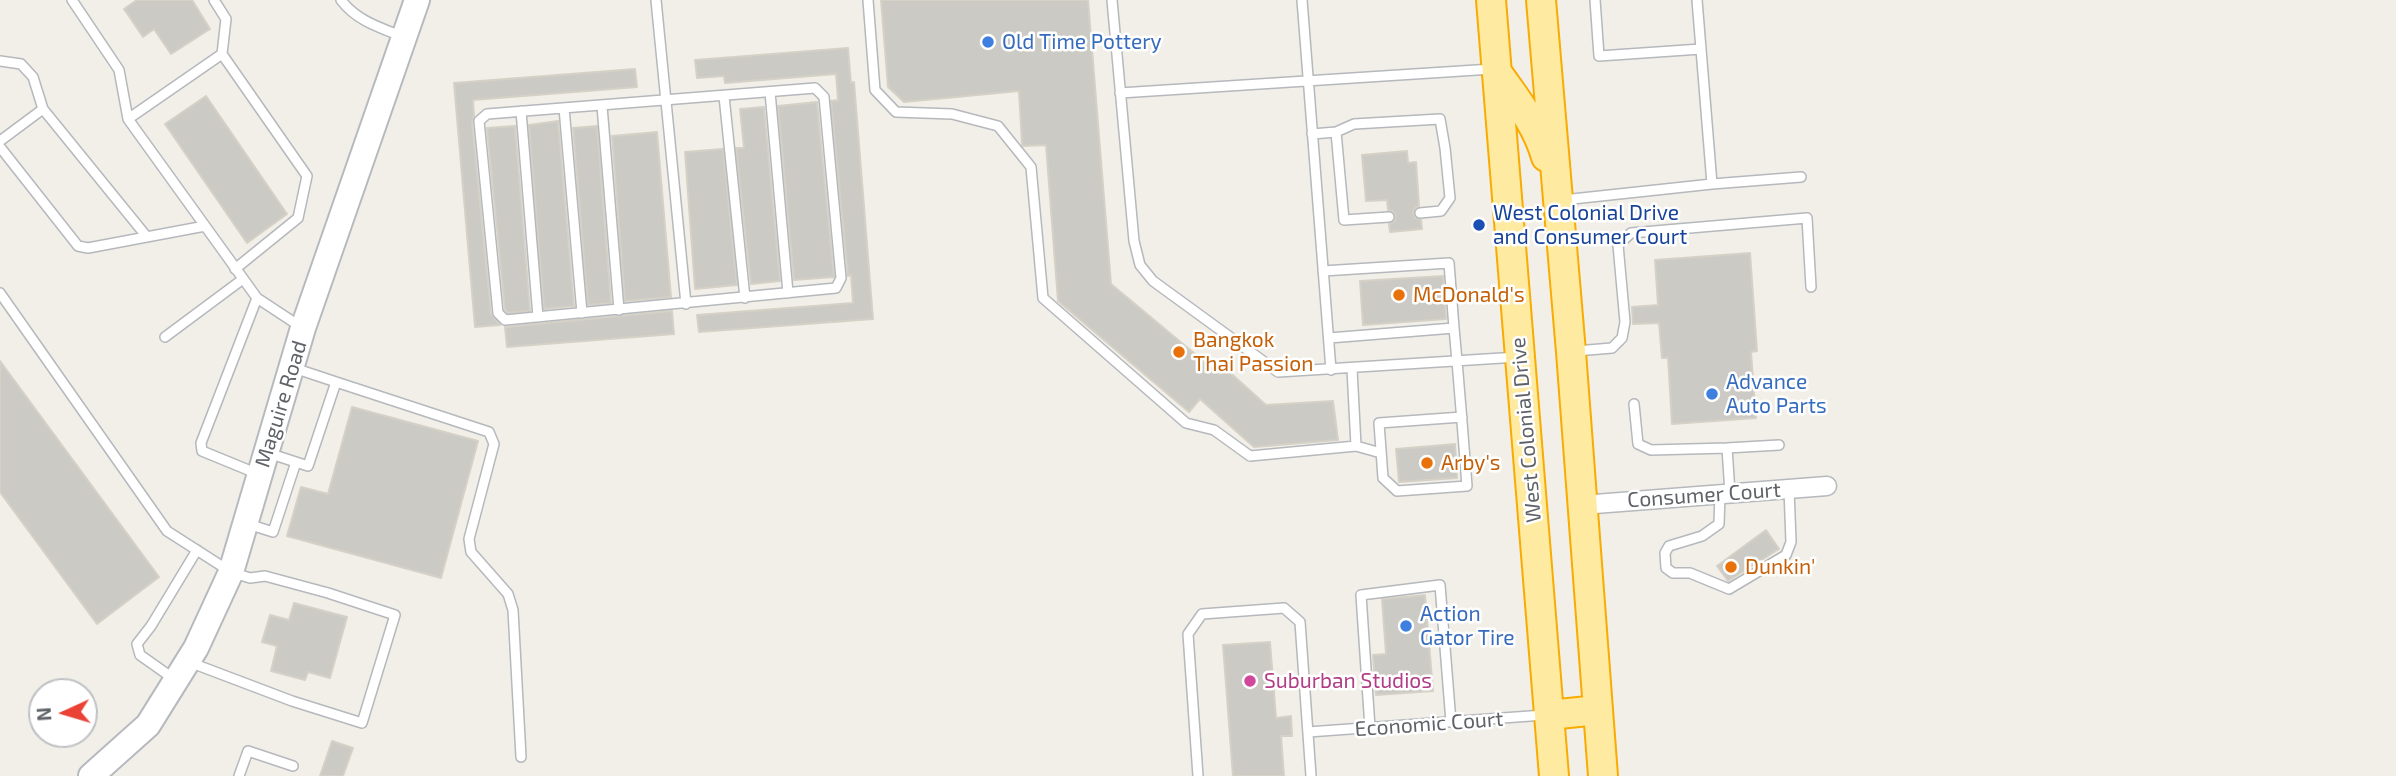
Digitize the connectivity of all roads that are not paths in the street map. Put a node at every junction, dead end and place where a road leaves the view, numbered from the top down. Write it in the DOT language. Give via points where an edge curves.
graph roads {
  1 [pos="72,0"];
  2 [pos="214,0"];
  3 [pos="341,0"];
  4 [pos="416,0"];
  5 [pos="656,0"];
  6 [pos="868,0"];
  7 [pos="1112,0"];
  8 [pos="1301,0"];
  9 [pos="1491,0"];
  10 [pos="1541,0"];
  11 [pos="1595,0"];
  12 [pos="1697,0"];
  13 [pos="349,4"];
  14 [pos="402,37"];
  15 [pos="1701,49"];
  16 [pos="222,54"];
  17 [pos="0,61"];
  18 [pos="1495,69"];
  19 [pos="1308,80"];
  20 [pos="770,92"];
  21 [pos="1120,93"];
  22 [pos="724,96"];
  23 [pos="667,101"];
  24 [pos="602,106"];
  25 [pos="43,108"];
  26 [pos="564,108"];
  27 [pos="521,111"];
  28 [pos="128,119"];
  29 [pos="1336,132"];
  30 [pos="1312,134"];
  31 [pos="0,141"];
  32 [pos="0,146"];
  33 [pos="1801,177"];
  34 [pos="1712,184"];
  35 [pos="1558,201"];
  36 [pos="1420,214"];
  37 [pos="1389,217"];
  38 [pos="205,226"];
  39 [pos="147,237"];
  40 [pos="235,269"];
  41 [pos="1323,271"];
  42 [pos="243,279"];
  43 [pos="1811,288"];
  44 [pos="0,293"];
  45 [pos="788,293"];
  46 [pos="257,298"];
  47 [pos="745,298"];
  48 [pos="686,304"];
  49 [pos="620,310"];
  50 [pos="582,313"];
  51 [pos="538,317"];
  52 [pos="303,328"];
  53 [pos="1454,328"];
  54 [pos="165,337"];
  55 [pos="1329,338"];
  56 [pos="1571,352"];
  57 [pos="1520,356"];
  58 [pos="1457,362"];
  59 [pos="291,367"];
  60 [pos="1352,369"];
  61 [pos="1331,370"];
  62 [pos="336,382"];
  63 [pos="1634,404"];
  64 [pos="1462,417"];
  65 [pos="1779,445"];
  66 [pos="1356,446"];
  67 [pos="1727,448"];
  68 [pos="1381,453"];
  69 [pos="296,462"];
  70 [pos="263,464"];
  71 [pos="1827,486"];
  72 [pos="1789,489"];
  73 [pos="1725,494"];
  74 [pos="1582,505"];
  75 [pos="245,523"];
  76 [pos="197,550"];
  77 [pos="231,572"];
  78 [pos="182,671"];
  79 [pos="1598,710"];
  80 [pos="1549,715"];
  81 [pos="1451,722"];
  82 [pos="1370,728"];
  83 [pos="1308,732"];
  84 [pos="521,757"];
  85 [pos="293,766"];
  86 [pos="91,776"];
  87 [pos="239,776"];
  88 [pos="1198,776"];
  89 [pos="1311,776"];
  90 [pos="1555,776"];
  91 [pos="1603,776"];
  1 -- 28 [label="lane" via="119,70"];
  2 -- 16 [label="lane" via="226,19"];
  3 -- 13 [label="lane"];
  4 -- 14 [label="main road, Maguire Road"];
  5 -- 23 [label="lane"];
  6 -- 66 [label="lane" via="875,90 896,112 952,114 998,126 1031,167 1043,298 1186,423 1214,430 1250,456"];
  7 -- 21 [label="lane"];
  8 -- 19 [label="lane"];
  9 -- 18 [label="highway, West Colonial Drive"];
  10 -- 35 [label="highway"];
  11 -- 15 [label="lane" via="1599,56"];
  12 -- 15 [label="lane"];
  13 -- 14 [label="lane" via="367,23"];
  14 -- 52 [label="main road, Maguire Road"];
  15 -- 34 [label="lane"];
  16 -- 28 [label="lane"];
  16 -- 40 [label="lane" via="307,176 298,218"];
  17 -- 25 [label="lane" via="21,64 33,77"];
  18 -- 19 [label="lane"];
  18 -- 35 [label="highway" via="1541,140"];
  18 -- 57 [label="highway, West Colonial Drive"];
  19 -- 21 [label="lane"];
  19 -- 30 [label="lane"];
  20 -- 22 [label="lane"];
  20 -- 45 [label="lane"];
  20 -- 45 [label="lane" via="815,88 824,97 841,278 836,288"];
  21 -- 61 [label="lane" via="1140,265 1153,281 1270,368 1289,373"];
  22 -- 23 [label="lane"];
  22 -- 47 [label="lane"];
  23 -- 24 [label="lane"];
  23 -- 48 [label="lane"];
  24 -- 26 [label="lane"];
  24 -- 49 [label="lane"];
  25 -- 31 [label="lane"];
  25 -- 39 [label="lane"];
  26 -- 27 [label="lane"];
  26 -- 50 [label="lane"];
  27 -- 51 [label="lane"];
  27 -- 51 [label="lane" via="487,114 480,121 498,313 505,320"];
  28 -- 38 [label="lane"];
  29 -- 30 [label="lane"];
  29 -- 36 [label="lane" via="1354,124 1440,118 1450,198 1441,211"];
  29 -- 37 [label="lane" via="1344,220"];
  30 -- 41 [label="lane"];
  32 -- 39 [label="lane" via="78,246"];
  33 -- 34 [label="lane"];
  34 -- 35 [label="lane"];
  35 -- 56 [label="highway"];
  38 -- 39 [label="lane"];
  38 -- 40 [label="lane"];
  40 -- 42 [label="lane"];
  41 -- 53 [label="lane" via="1449,263"];
  41 -- 55 [label="lane"];
  42 -- 46 [label="lane"];
  42 -- 54 [label="lane"];
  43 -- 56 [label="lane" via="1807,218 1631,233 1618,245 1625,322 1622,338 1612,348"];
  44 -- 76 [label="lane" via="167,531"];
  45 -- 47 [label="lane"];
  46 -- 52 [label="lane"];
  46 -- 70 [label="lane" via="201,443 202,451"];
  47 -- 48 [label="lane"];
  48 -- 49 [label="lane"];
  49 -- 50 [label="lane"];
  50 -- 51 [label="lane"];
  52 -- 59 [label="main road, Maguire Road"];
  53 -- 55 [label="lane"];
  53 -- 58 [label="lane"];
  55 -- 61 [label="lane"];
  56 -- 74 [label="highway"];
  57 -- 58 [label="lane"];
  57 -- 80 [label="highway, West Colonial Drive"];
  58 -- 60 [label="lane"];
  58 -- 64 [label="lane"];
  59 -- 62 [label="lane"];
  59 -- 70 [label="main road, Maguire Road"];
  60 -- 61 [label="lane"];
  60 -- 66 [label="lane"];
  62 -- 69 [label="lane" via="308,466"];
  62 -- 84 [label="lane" via="489,432 494,444 469,539 471,552 508,594 513,610"];
  63 -- 67 [label="lane" via="1638,444 1651,450"];
  64 -- 68 [label="lane" via="1379,423"];
  64 -- 68 [label="lane" via="1467,486 1397,491 1383,478"];
  65 -- 67 [label="lane"];
  66 -- 68 [label="lane"];
  67 -- 73 [label="lane"];
  69 -- 70 [label="lane"];
  69 -- 75 [label="lane" via="273,532"];
  70 -- 75 [label="main road, Maguire Road"];
  71 -- 72 [label="street, Consumer Court"];
  72 -- 73 [label="street, Consumer Court"];
  72 -- 73 [label="lane" via="1791,542 1786,555 1729,589 1690,573 1672,573 1666,568 1669,546 1702,536 1719,524"];
  73 -- 74 [label="street, Consumer Court"];
  74 -- 79 [label="highway"];
  75 -- 77 [label="main road, Maguire Road"];
  76 -- 77 [label="lane"];
  76 -- 78 [label="lane" via="137,645 140,655"];
  77 -- 78 [label="main road, Maguire Road"];
  77 -- 78 [label="lane" via="250,578 265,576 395,615 362,723"];
  78 -- 86 [label="main road, Maguire Road" via="148,725"];
  79 -- 80 [label="highway"];
  79 -- 91 [label="highway"];
  80 -- 81 [label="lane, Economic Court"];
  80 -- 90 [label="highway, West Colonial Drive"];
  81 -- 82 [label="lane, Economic Court"];
  81 -- 82 [label="lane" via="1440,585 1361,595"];
  82 -- 83 [label="lane, Economic Court"];
  83 -- 88 [label="lane" via="1300,622 1284,608 1202,614 1188,634"];
  83 -- 89 [label="lane"];
  85 -- 87 [label="lane" via="248,751"];
}
